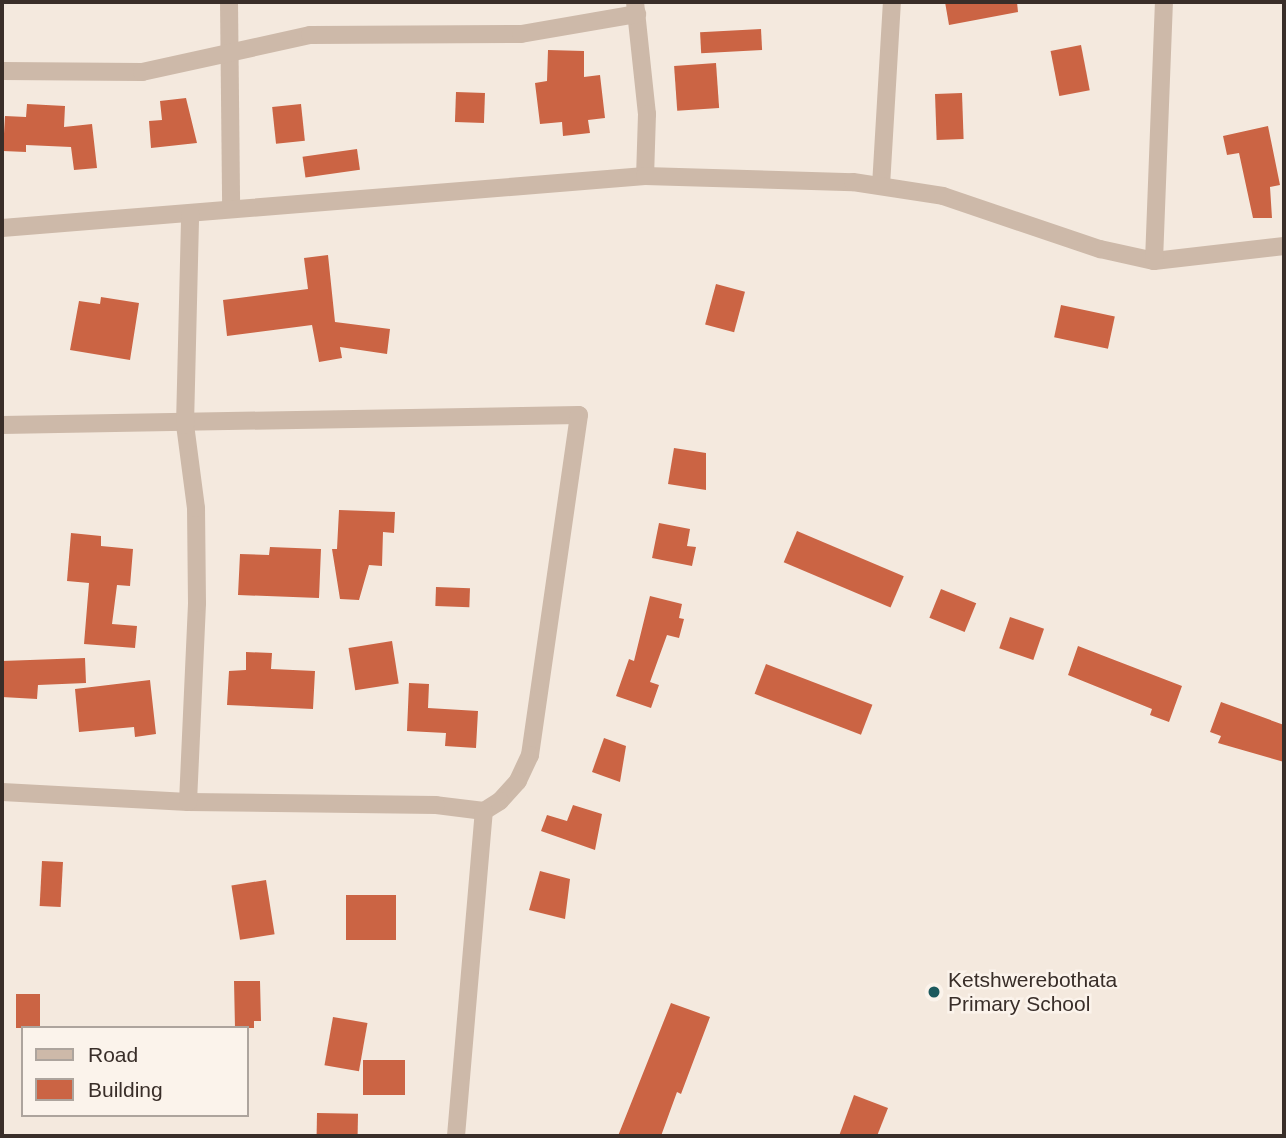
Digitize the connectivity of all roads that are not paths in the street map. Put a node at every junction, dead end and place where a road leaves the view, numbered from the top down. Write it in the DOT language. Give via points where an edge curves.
graph roads {
  1 [pos="229,2"];
  2 [pos="892,2"];
  3 [pos="1164,2"];
  4 [pos="636,8"];
  5 [pos="230,48"];
  6 [pos="2,71"];
  7 [pos="645,176"];
  8 [pos="881,187"];
  9 [pos="231,207"];
  10 [pos="190,214"];
  11 [pos="2,228"];
  12 [pos="1284,246"];
  13 [pos="1154,261"];
  14 [pos="2,425"];
  15 [pos="185,425"];
  16 [pos="2,792"];
  17 [pos="188,802"];
  18 [pos="484,811"];
  19 [pos="456,1136"];
  1 -- 5 [label="street"];
  2 -- 8 [label="street"];
  3 -- 13 [label="street"];
  4 -- 5 [label="street" via="521,34 310,35"];
  4 -- 7 [label="street" via="647,114"];
  5 -- 6 [label="street" via="142,72"];
  5 -- 9 [label="street"];
  7 -- 8 [label="street"];
  7 -- 9 [label="street"];
  8 -- 13 [label="street" via="943,195 1100,249"];
  9 -- 10 [label="street"];
  10 -- 11 [label="street"];
  10 -- 15 [label="street"];
  12 -- 13 [label="street"];
  14 -- 15 [label="street"];
  15 -- 17 [label="street" via="196,508 197,603"];
  15 -- 18 [label="street" via="579,415 530,755 518,781"];
  16 -- 17 [label="street"];
  17 -- 18 [label="street" via="266,799"];
  18 -- 19 [label="street"];
}
